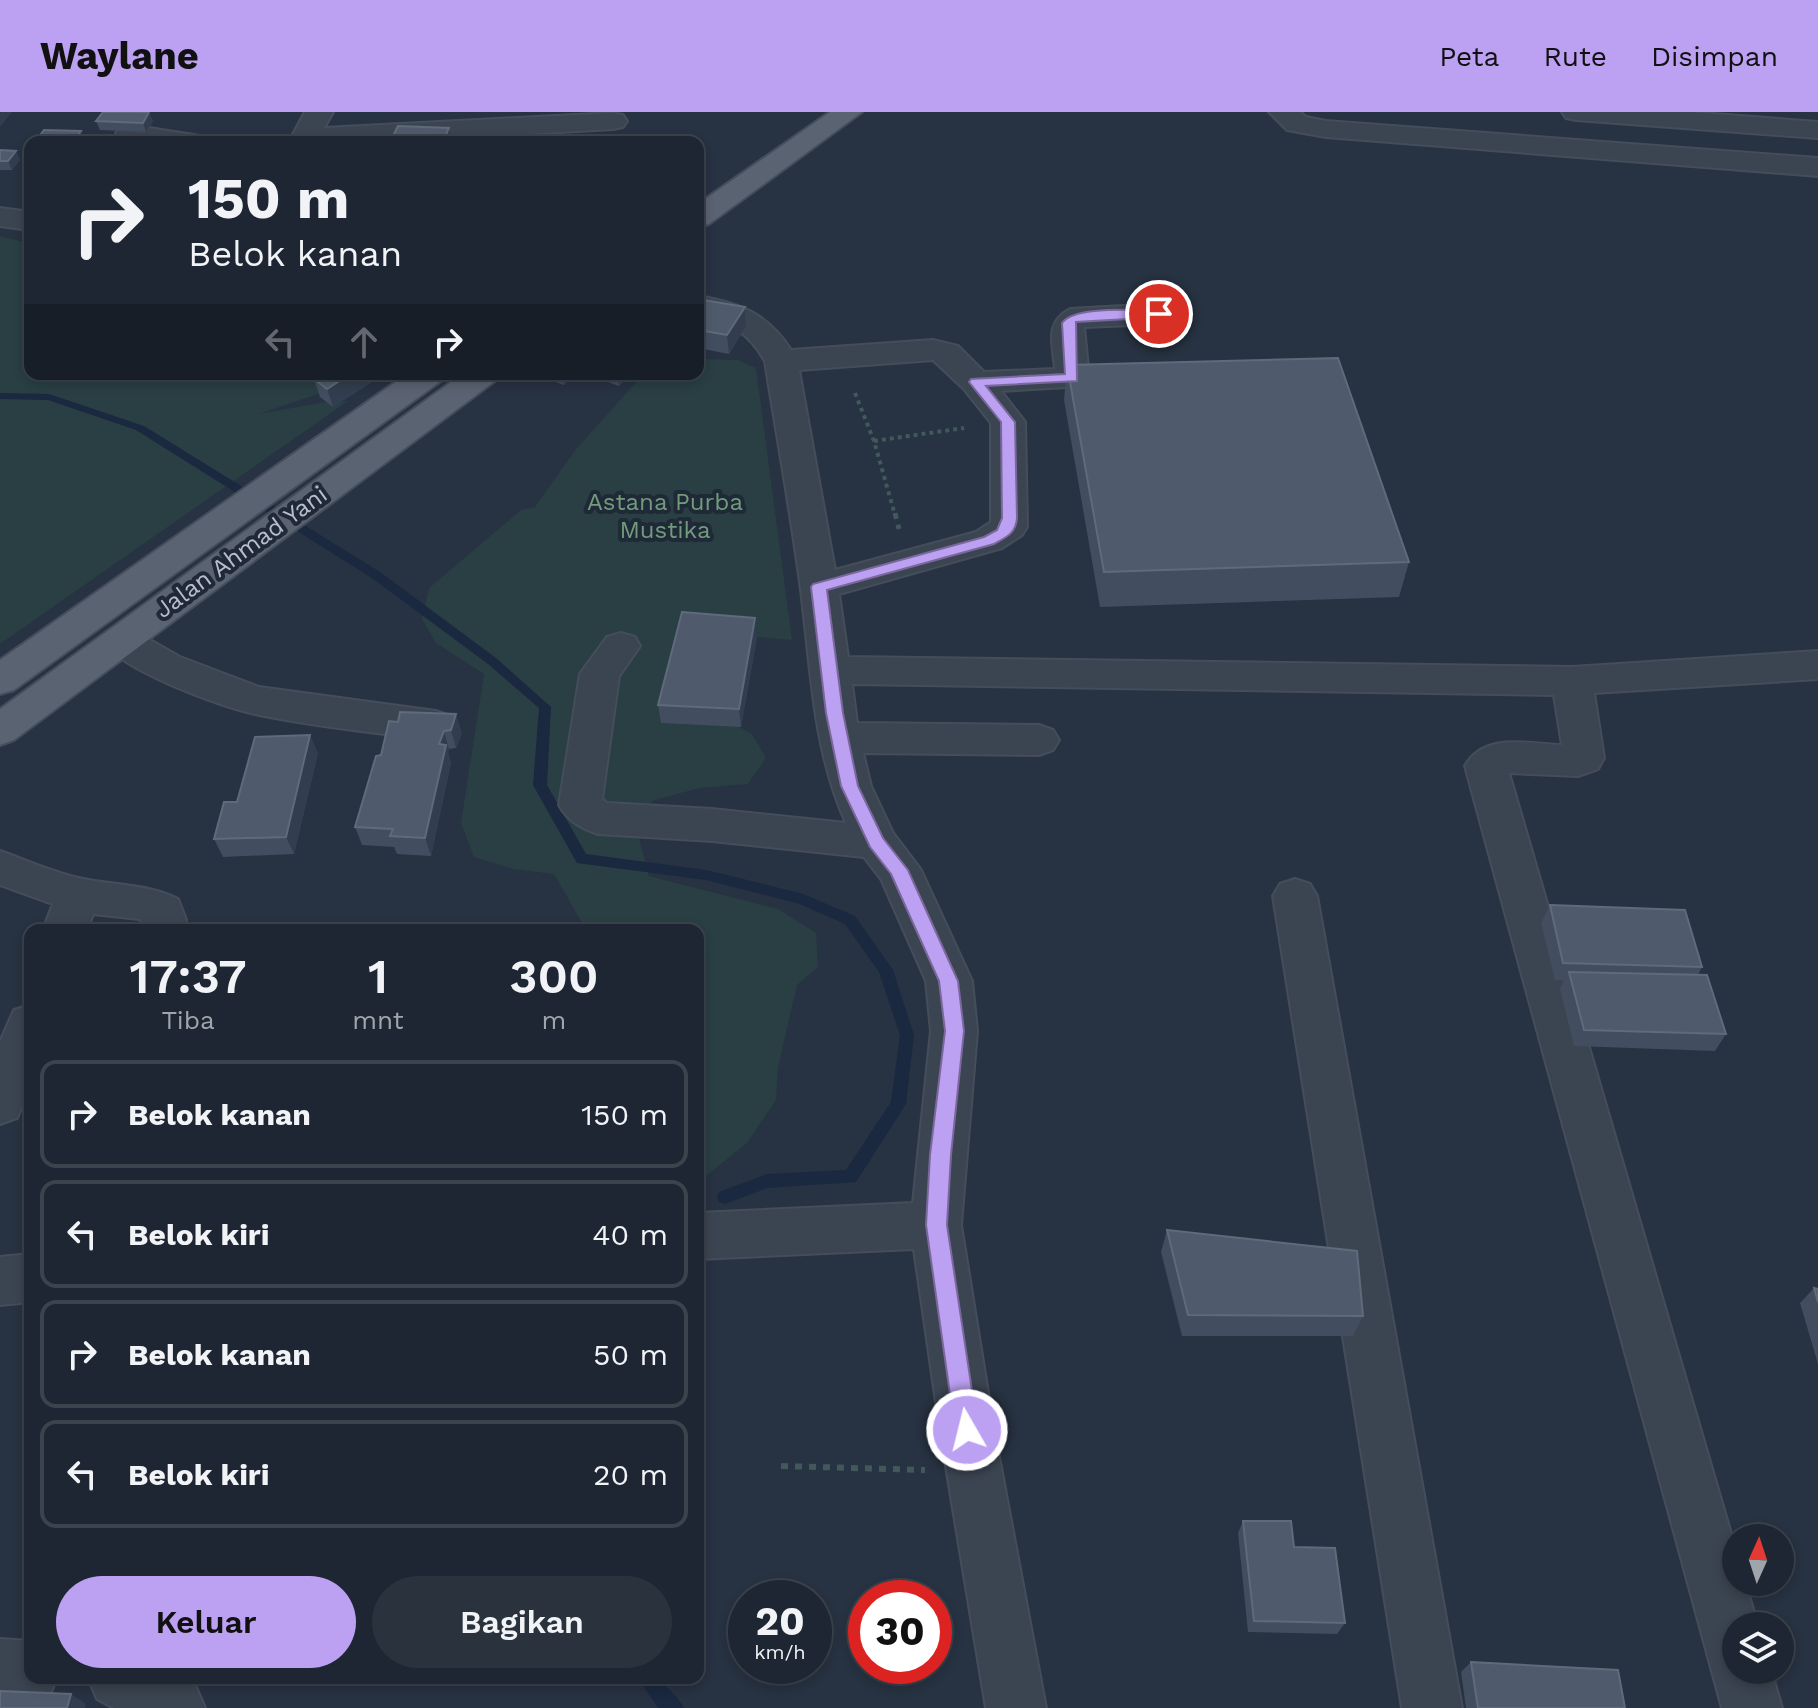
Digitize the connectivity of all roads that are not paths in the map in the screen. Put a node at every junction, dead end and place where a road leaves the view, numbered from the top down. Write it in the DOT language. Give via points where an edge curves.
graph roads {
  1 [pos="319,112"];
  2 [pos="805,112"];
  3 [pos="848,112"];
  4 [pos="1283,112"];
  5 [pos="1576,112"];
  6 [pos="613,121"];
  7 [pos="1818,130"];
  8 [pos="304,136"];
  9 [pos="367,136"];
  10 [pos="1818,167"];
  11 [pos="704,182"];
  12 [pos="704,214"];
  13 [pos="0,217"];
  14 [pos="24,220"];
  15 [pos="704,307"];
  16 [pos="1159,314"];
  17 [pos="781,361"];
  18 [pos="1149,375"];
  19 [pos="1072,378"];
  20 [pos="421,380"];
  21 [pos="475,380"];
  22 [pos="976,382"];
  23 [pos="819,587"];
  24 [pos="122,641"];
  25 [pos="621,646"];
  26 [pos="1818,665"];
  27 [pos="831,670"];
  28 [pos="0,680"];
  29 [pos="1572,681"];
  30 [pos="436,726"];
  31 [pos="0,730"];
  32 [pos="839,738"];
  33 [pos="1039,740"];
  34 [pos="876,842"];
  35 [pos="0,868"];
  36 [pos="1295,896"];
  37 [pos="72,912"];
  38 [pos="163,924"];
  39 [pos="24,1040"];
  40 [pos="0,1103"];
  41 [pos="936,1225"];
  42 [pos="704,1236"];
  43 [pos="24,1279"];
  44 [pos="0,1281"];
  45 [pos="1725,1612"];
  46 [pos="0,1669"];
  47 [pos="24,1671"];
  48 [pos="129,1684"];
  49 [pos="1745,1684"];
  50 [pos="175,1708"];
  51 [pos="1016,1708"];
  52 [pos="1432,1708"];
  53 [pos="1752,1708"];
  1 -- 8 [label="street"];
  2 -- 11 [label="main road"];
  3 -- 12 [label="main road"];
  4 -- 10 [label="street" via="1297,124 1326,129"];
  5 -- 7 [label="street"];
  6 -- 9 [label="street"];
  13 -- 14 [label="street"];
  15 -- 17 [label="street" via="758,326"];
  16 -- 19 [label="street" via="1071,319"];
  17 -- 22 [label="street" via="941,350"];
  17 -- 23 [label="street"];
  18 -- 19 [label="street"];
  19 -- 22 [label="street"];
  20 -- 28 [label="main road, Jalan Ahmad Yani"];
  21 -- 24 [label="main road, Jalan Ahmad Yani"];
  22 -- 23 [label="street" via="1008,422 1009,527 989,540"];
  23 -- 27 [label="street"];
  24 -- 30 [label="street" via="166,667 254,700"];
  24 -- 31 [label="main road, Jalan Ahmad Yani"];
  25 -- 34 [label="street" via="600,674 580,805 587,813"];
  26 -- 29 [label="street"];
  27 -- 29 [label="street"];
  27 -- 32 [label="street"];
  29 -- 45 [label="street" via="1584,758 1499,758 1486,766"];
  32 -- 33 [label="street"];
  32 -- 34 [label="street" via="850,786"];
  34 -- 41 [label="street" via="899,870 949,981 954,1031"];
  35 -- 37 [label="street"];
  36 -- 52 [label="street"];
  37 -- 38 [label="street" via="146,903 162,911"];
  39 -- 40 [label="street"];
  41 -- 42 [label="street"];
  41 -- 51 [label="street"];
  43 -- 44 [label="street"];
  46 -- 47 [label="street"];
  48 -- 50 [label="street"];
  49 -- 53 [label="street"];
}
